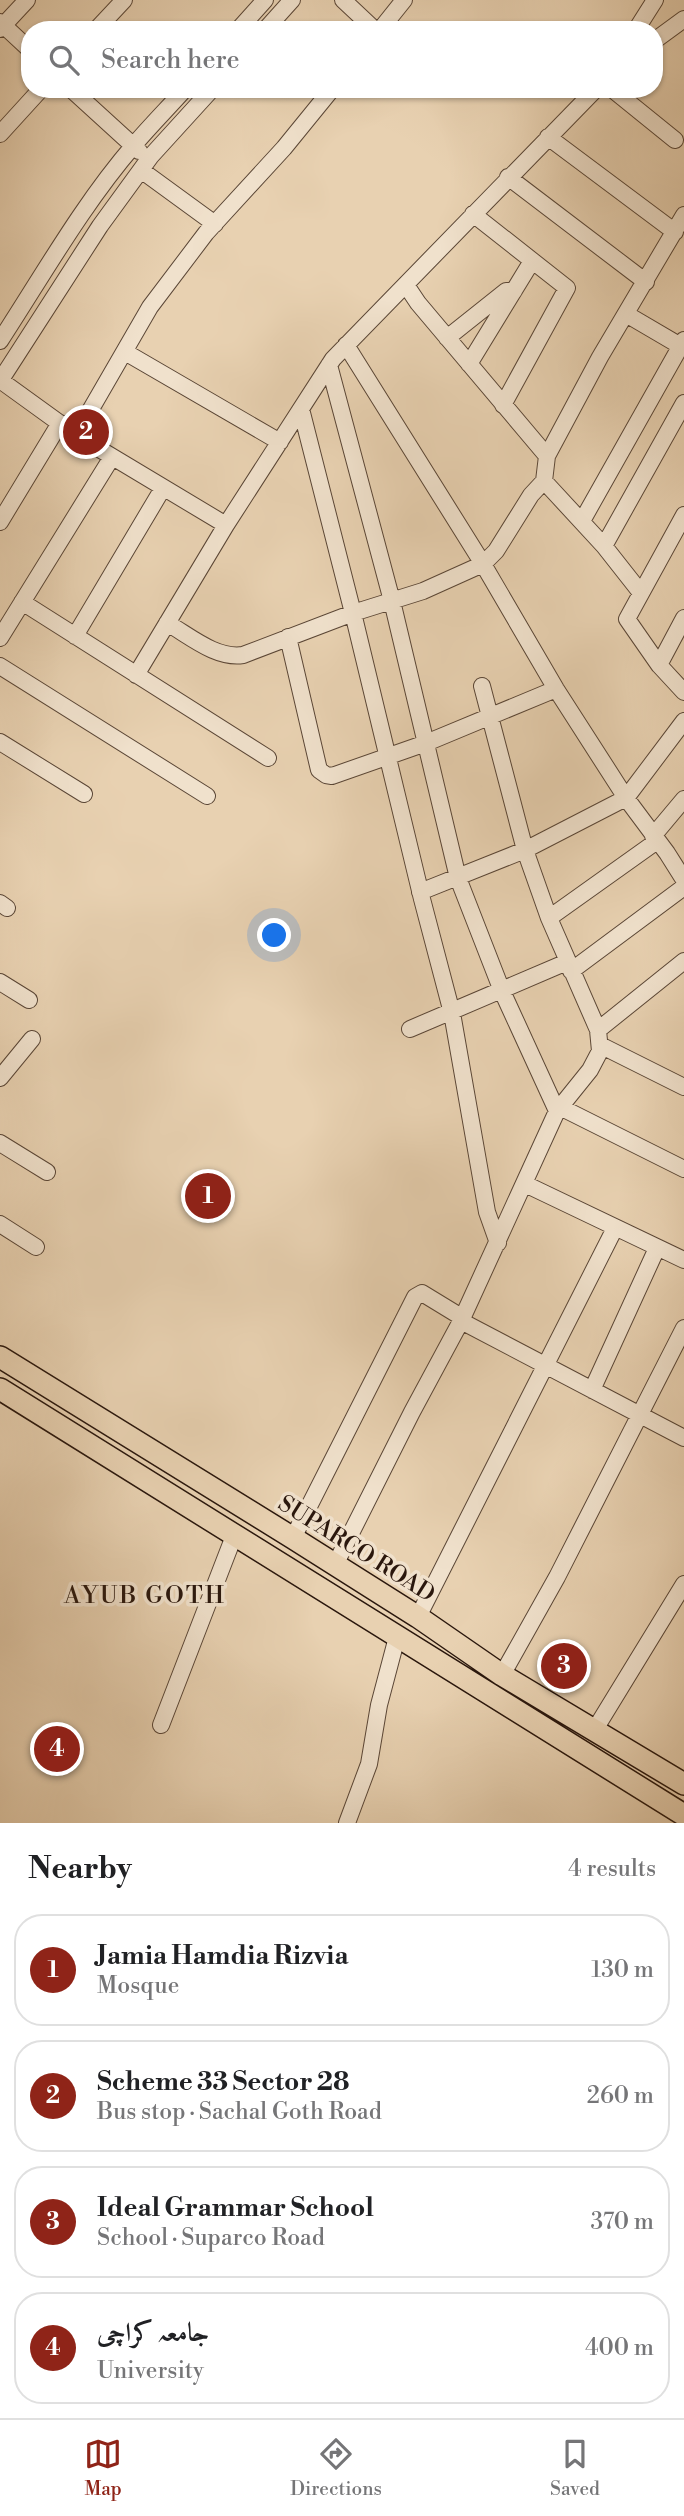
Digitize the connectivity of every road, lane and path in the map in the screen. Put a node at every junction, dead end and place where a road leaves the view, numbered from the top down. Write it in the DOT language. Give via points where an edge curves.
graph roads {
  1 [pos="27,0"];
  2 [pos="124,0"];
  3 [pos="265,0"];
  4 [pos="292,0"];
  5 [pos="343,0"];
  6 [pos="404,0"];
  7 [pos="655,0"];
  8 [pos="684,19"];
  9 [pos="104,21"];
  10 [pos="246,21"];
  11 [pos="273,21"];
  12 [pos="368,21"];
  13 [pos="386,21"];
  14 [pos="642,21"];
  15 [pos="1,26"];
  16 [pos="663,34"];
  17 [pos="21,43"];
  18 [pos="33,98"];
  19 [pos="81,98"];
  20 [pos="177,98"];
  21 [pos="204,98"];
  22 [pos="325,98"];
  23 [pos="587,98"];
  24 [pos="623,98"];
  25 [pos="0,134"];
  26 [pos="548,137"];
  27 [pos="675,140"];
  28 [pos="133,146"];
  29 [pos="145,164"];
  30 [pos="508,177"];
  31 [pos="473,214"];
  32 [pos="684,215"];
  33 [pos="215,224"];
  34 [pos="675,232"];
  35 [pos="532,261"];
  36 [pos="646,282"];
  37 [pos="405,285"];
  38 [pos="514,291"];
  39 [pos="626,314"];
  40 [pos="447,338"];
  41 [pos="0,341"];
  42 [pos="346,345"];
  43 [pos="683,345"];
  44 [pos="125,352"];
  45 [pos="469,364"];
  46 [pos="329,365"];
  47 [pos="0,380"];
  48 [pos="684,403"];
  49 [pos="503,405"];
  50 [pos="301,409"];
  51 [pos="60,423"];
  52 [pos="76,435"];
  53 [pos="280,442"];
  54 [pos="547,456"];
  55 [pos="112,457"];
  56 [pos="544,481"];
  57 [pos="163,488"];
  58 [pos="684,515"];
  59 [pos="582,521"];
  60 [pos="0,522"];
  61 [pos="226,525"];
  62 [pos="604,546"];
  63 [pos="482,564"];
  64 [pos="641,593"];
  65 [pos="392,601"];
  66 [pos="22,602"];
  67 [pos="354,613"];
  68 [pos="684,618"];
  69 [pos="167,623"];
  70 [pos="75,636"];
  71 [pos="288,637"];
  72 [pos="0,638"];
  73 [pos="659,665"];
  74 [pos="0,666"];
  75 [pos="136,675"];
  76 [pos="482,686"];
  77 [pos="556,689"];
  78 [pos="684,692"];
  79 [pos="490,716"];
  80 [pos="684,721"];
  81 [pos="0,741"];
  82 [pos="426,743"];
  83 [pos="268,758"];
  84 [pos="387,758"];
  85 [pos="84,794"];
  86 [pos="207,796"];
  87 [pos="626,798"];
  88 [pos="684,799"];
  89 [pos="655,839"];
  90 [pos="525,850"];
  91 [pos="458,878"];
  92 [pos="684,880"];
  93 [pos="684,887"];
  94 [pos="420,892"];
  95 [pos="549,918"];
  96 [pos="684,961"];
  97 [pos="569,967"];
  98 [pos="0,982"];
  99 [pos="502,990"];
  100 [pos="29,1000"];
  101 [pos="452,1013"];
  102 [pos="411,1029"];
  103 [pos="599,1038"];
  104 [pos="32,1039"];
  105 [pos="2,1071"];
  106 [pos="684,1087"];
  107 [pos="559,1109"];
  108 [pos="0,1143"];
  109 [pos="684,1169"];
  110 [pos="47,1172"];
  111 [pos="525,1184"];
  112 [pos="0,1224"];
  113 [pos="615,1228"];
  114 [pos="498,1243"];
  115 [pos="36,1247"];
  116 [pos="657,1248"];
  117 [pos="684,1260"];
  118 [pos="462,1320"];
  119 [pos="684,1328"];
  120 [pos="0,1357"];
  121 [pos="545,1366"];
  122 [pos="0,1389"];
  123 [pos="592,1390"];
  124 [pos="640,1416"];
  125 [pos="684,1438"];
  126 [pos="288,1535"];
  127 [pos="234,1536"];
  128 [pos="269,1557"];
  129 [pos="335,1565"];
  130 [pos="684,1584"];
  131 [pos="418,1617"];
  132 [pos="397,1637"];
  133 [pos="502,1675"];
  134 [pos="529,1691"];
  135 [pos="518,1710"];
  136 [pos="162,1725"];
  137 [pos="594,1731"];
  138 [pos="684,1784"];
  139 [pos="684,1815"];
  140 [pos="347,1823"];
  1 -- 15 [label="street"];
  2 -- 9 [label="street"];
  3 -- 10 [label="street"];
  4 -- 11 [label="street"];
  5 -- 12 [label="street"];
  6 -- 13 [label="street"];
  7 -- 14 [label="street"];
  8 -- 16 [label="street"];
  15 -- 17 [label="street"];
  18 -- 25 [label="street"];
  19 -- 28 [label="street"];
  20 -- 28 [label="street"];
  21 -- 29 [label="street"];
  22 -- 33 [label="street"];
  23 -- 26 [label="street"];
  24 -- 27 [label="street"];
  26 -- 30 [label="street"];
  26 -- 34 [label="street"];
  28 -- 29 [label="street"];
  28 -- 41 [label="street"];
  29 -- 33 [label="street"];
  29 -- 47 [label="street"];
  30 -- 31 [label="street"];
  30 -- 36 [label="street"];
  31 -- 35 [label="street"];
  31 -- 37 [label="street"];
  32 -- 34 [label="street"];
  33 -- 44 [label="street" via="150,307"];
  34 -- 36 [label="street"];
  35 -- 38 [label="street"];
  35 -- 49 [label="street" via="567,288"];
  36 -- 39 [label="street"];
  37 -- 40 [label="street"];
  37 -- 42 [label="street"];
  38 -- 40 [label="street" via="506,291"];
  38 -- 45 [label="street"];
  39 -- 43 [label="street"];
  39 -- 54 [label="street"];
  40 -- 45 [label="street"];
  42 -- 46 [label="street"];
  42 -- 63 [label="street"];
  43 -- 59 [label="street"];
  44 -- 52 [label="street"];
  44 -- 53 [label="street"];
  45 -- 49 [label="street"];
  46 -- 50 [label="street"];
  46 -- 65 [label="street"];
  47 -- 51 [label="street"];
  48 -- 62 [label="street"];
  49 -- 54 [label="street"];
  50 -- 53 [label="street"];
  50 -- 67 [label="street"];
  51 -- 52 [label="street"];
  51 -- 60 [label="street"];
  52 -- 55 [label="street"];
  53 -- 61 [label="street"];
  54 -- 56 [label="street"];
  55 -- 57 [label="street"];
  55 -- 66 [label="street"];
  56 -- 59 [label="street"];
  56 -- 63 [label="street"];
  57 -- 61 [label="street"];
  57 -- 70 [label="street"];
  58 -- 64 [label="street"];
  59 -- 62 [label="street"];
  61 -- 69 [label="street"];
  62 -- 64 [label="street"];
  63 -- 65 [label="street"];
  63 -- 77 [label="street"];
  64 -- 73 [label="street" via="627,619"];
  65 -- 67 [label="street"];
  65 -- 82 [label="street"];
  66 -- 70 [label="street"];
  66 -- 72 [label="street"];
  67 -- 71 [label="street"];
  67 -- 84 [label="street"];
  68 -- 73 [label="street"];
  69 -- 71 [label="street" via="232,656"];
  69 -- 75 [label="street"];
  70 -- 75 [label="street"];
  71 -- 84 [label="street" via="321,773 331,776"];
  73 -- 78 [label="street"];
  74 -- 86 [label="street"];
  75 -- 83 [label="street"];
  76 -- 79 [label="street"];
  77 -- 79 [label="street"];
  77 -- 87 [label="street"];
  79 -- 82 [label="street"];
  79 -- 90 [label="street"];
  80 -- 87 [label="street"];
  81 -- 85 [label="street"];
  82 -- 84 [label="street"];
  82 -- 91 [label="street"];
  84 -- 94 [label="street"];
  87 -- 89 [label="street"];
  87 -- 90 [label="street"];
  88 -- 89 [label="street"];
  89 -- 92 [label="street"];
  89 -- 95 [label="street"];
  90 -- 91 [label="street"];
  90 -- 95 [label="street"];
  91 -- 94 [label="street"];
  91 -- 99 [label="street"];
  93 -- 97 [label="street"];
  94 -- 101 [label="street"];
  95 -- 97 [label="street"];
  96 -- 103 [label="street"];
  97 -- 99 [label="street"];
  97 -- 103 [label="street"];
  98 -- 100 [label="street"];
  99 -- 101 [label="street"];
  99 -- 107 [label="street"];
  101 -- 102 [label="street"];
  101 -- 114 [label="street" via="487,1212"];
  103 -- 106 [label="street"];
  103 -- 107 [label="street" via="600,1051 590,1070"];
  104 -- 105 [label="street"];
  107 -- 109 [label="street"];
  107 -- 111 [label="street"];
  108 -- 110 [label="street"];
  111 -- 113 [label="street"];
  111 -- 114 [label="street"];
  112 -- 115 [label="street"];
  113 -- 116 [label="street"];
  113 -- 121 [label="street"];
  114 -- 118 [label="street"];
  116 -- 117 [label="street"];
  116 -- 123 [label="street"];
  118 -- 121 [label="street"];
  118 -- 126 [label="street" via="422,1293 415,1297"];
  118 -- 129 [label="street"];
  119 -- 124 [label="street"];
  120 -- 126 [label="main road, SUPARCO ROAD"];
  121 -- 123 [label="street"];
  121 -- 131 [label="street"];
  122 -- 127 [label="main road"];
  123 -- 124 [label="street"];
  124 -- 125 [label="street"];
  124 -- 133 [label="street"];
  126 -- 128 [label="main road"];
  126 -- 129 [label="main road, SUPARCO ROAD"];
  127 -- 128 [label="main road"];
  127 -- 136 [label="street"];
  128 -- 132 [label="main road"];
  129 -- 131 [label="main road, SUPARCO ROAD"];
  130 -- 137 [label="street"];
  131 -- 133 [label="main road, SUPARCO ROAD"];
  132 -- 135 [label="main road"];
  132 -- 140 [label="street" via="369,1763"];
  133 -- 134 [label="main road, SUPARCO ROAD"];
  134 -- 135 [label="main road"];
  134 -- 137 [label="main road, SUPARCO ROAD"];
  135 -- 139 [label="main road"];
  137 -- 138 [label="main road, SUPARCO ROAD"];
}
